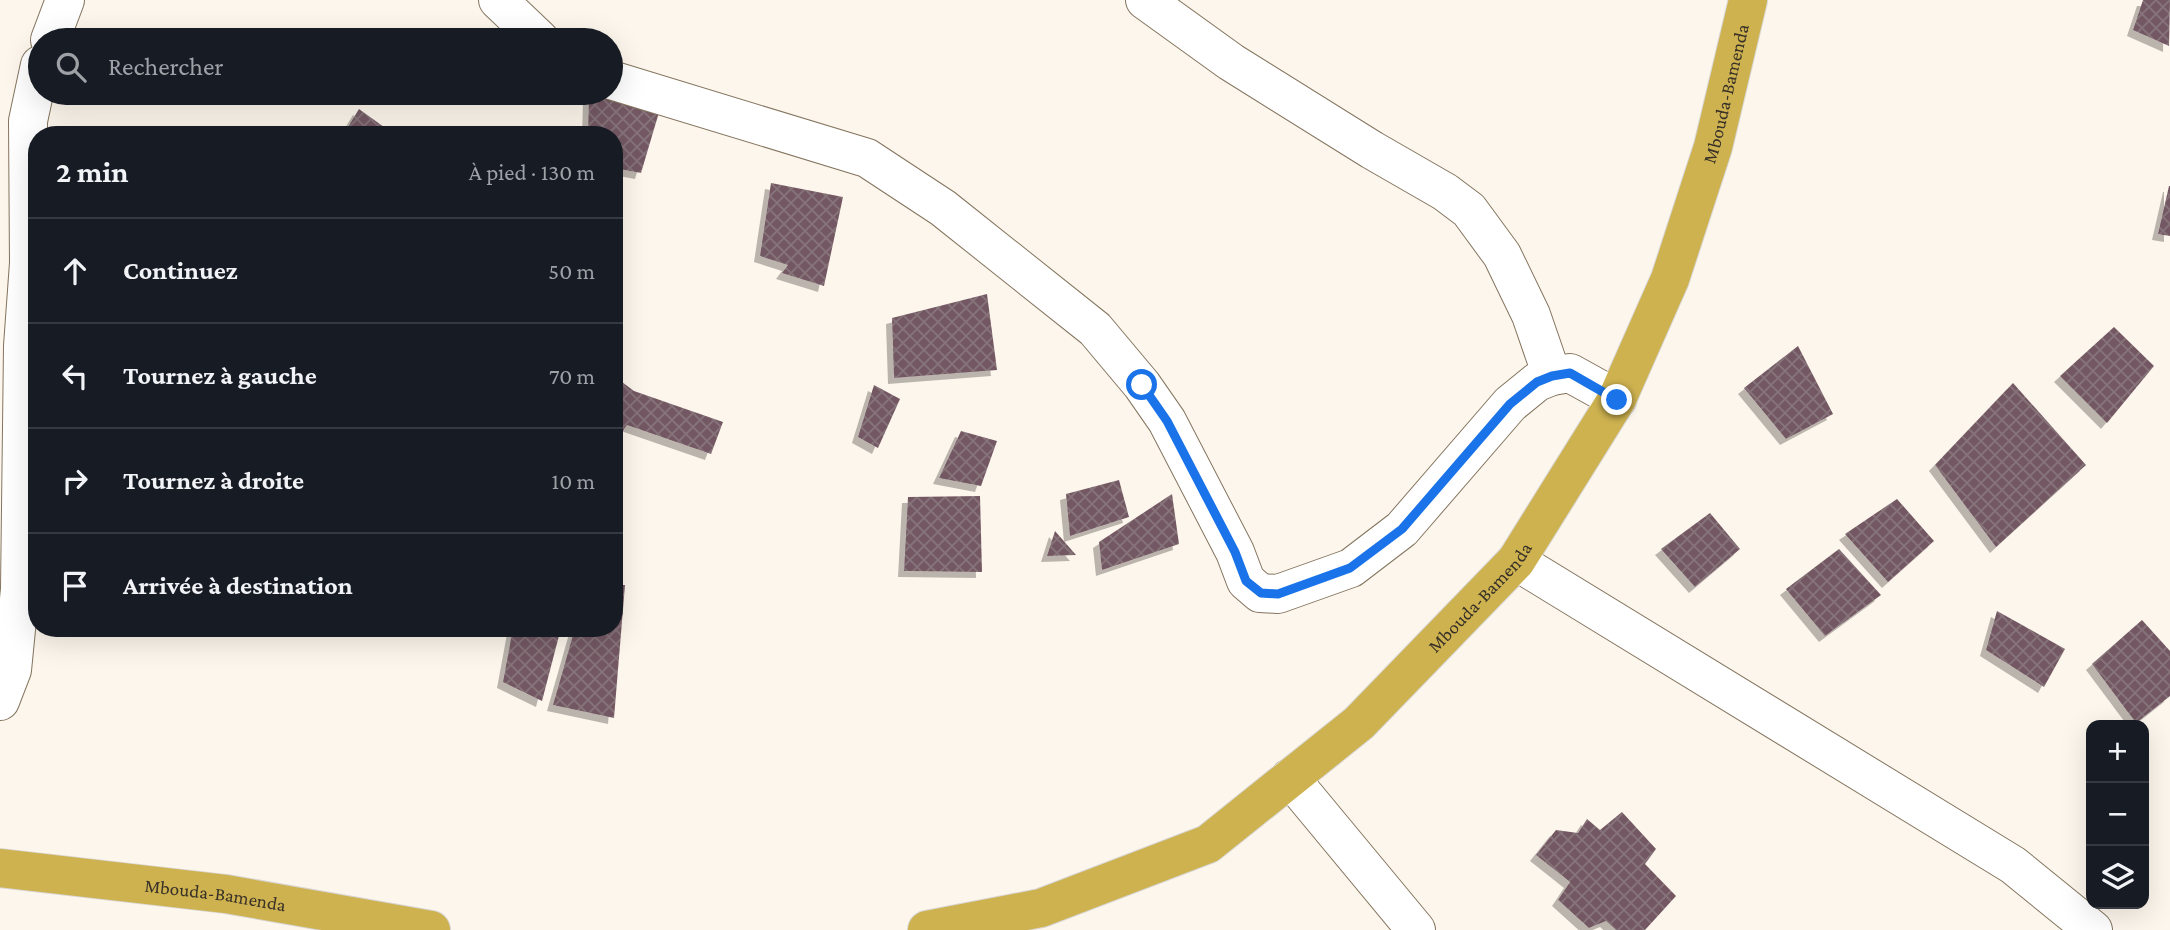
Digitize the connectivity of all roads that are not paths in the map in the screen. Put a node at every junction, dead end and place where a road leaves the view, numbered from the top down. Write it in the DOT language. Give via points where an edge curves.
graph roads {
  1 [pos="65,0"];
  2 [pos="498,0"];
  3 [pos="1145,0"];
  4 [pos="1748,0"];
  5 [pos="54,28"];
  6 [pos="527,28"];
  7 [pos="623,84"];
  8 [pos="31,105"];
  9 [pos="28,126"];
  10 [pos="28,277"];
  11 [pos="1552,376"];
  12 [pos="1617,400"];
  13 [pos="1516,561"];
  14 [pos="0,701"];
  15 [pos="1290,778"];
  16 [pos="0,868"];
  17 [pos="431,930"];
  18 [pos="927,930"];
  19 [pos="1416,930"];
  20 [pos="2092,930"];
  1 -- 5 [label="street"];
  2 -- 6 [label="street"];
  3 -- 11 [label="street" via="1231,62 1469,210 1502,255 1531,315"];
  4 -- 12 [label="highway, Mbouda-Bamenda" via="1713,147 1670,279"];
  7 -- 11 [label="street" via="867,158 943,208 1095,329 1142,385 1173,433 1246,581 1261,593 1278,594 1350,568 1384,545 1510,404"];
  8 -- 9 [label="street"];
  10 -- 14 [label="street" via="20,589 12,670"];
  11 -- 12 [label="street" via="1570,373"];
  12 -- 13 [label="highway, Mbouda-Bamenda"];
  13 -- 15 [label="highway, Mbouda-Bamenda" via="1359,723"];
  13 -- 20 [label="street" via="2013,865"];
  15 -- 18 [label="highway, Mbouda-Bamenda" via="1208,844 1041,908"];
  15 -- 19 [label="street"];
  16 -- 17 [label="highway, Mbouda-Bamenda" via="226,894"];
}
